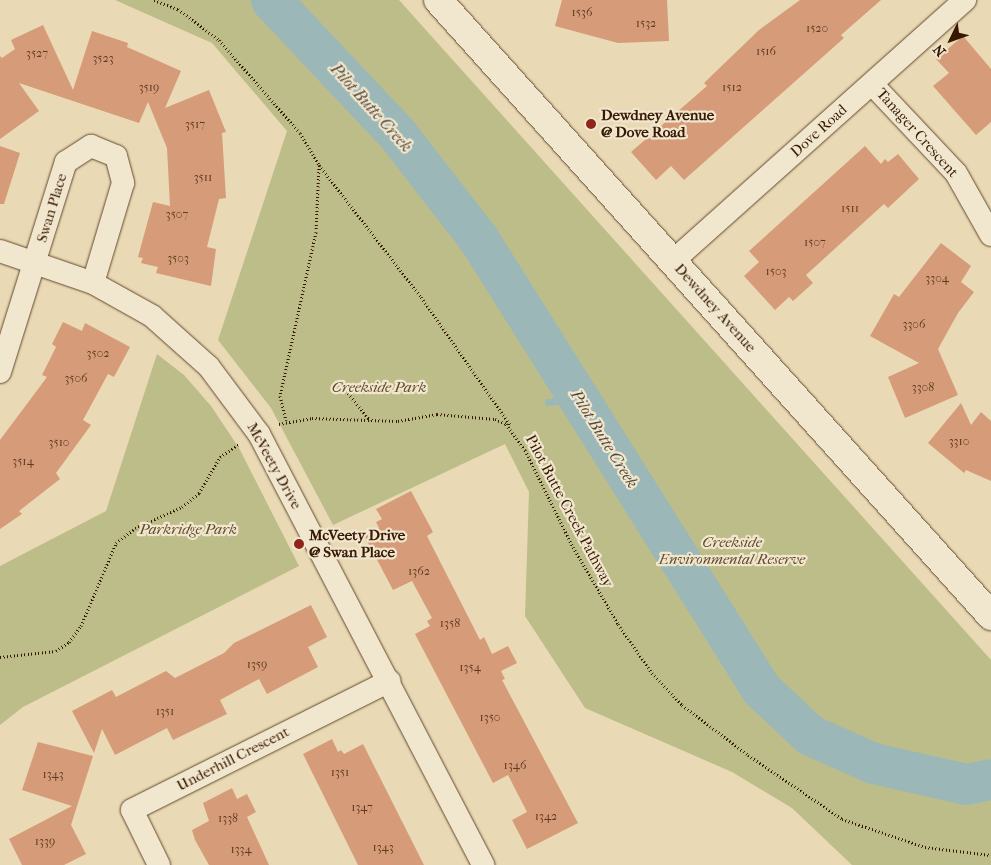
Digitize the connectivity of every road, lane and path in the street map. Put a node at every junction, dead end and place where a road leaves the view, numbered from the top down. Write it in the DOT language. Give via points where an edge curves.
graph roads {
  1 [pos="154,0"];
  2 [pos="438,0"];
  3 [pos="965,0"];
  4 [pos="872,84"];
  5 [pos="319,165"];
  6 [pos="991,235"];
  7 [pos="0,251"];
  8 [pos="673,261"];
  9 [pos="36,262"];
  10 [pos="92,283"];
  11 [pos="0,372"];
  12 [pos="348,393"];
  13 [pos="286,420"];
  14 [pos="370,420"];
  15 [pos="514,432"];
  16 [pos="259,434"];
  17 [pos="991,616"];
  18 [pos="0,657"];
  19 [pos="390,680"];
  20 [pos="991,855"];
  21 [pos="159,865"];
  22 [pos="483,865"];
  1 -- 5 [label="path" via="178,9 218,40 300,133"];
  2 -- 8 [label="street, Dewdney Avenue"];
  3 -- 4 [label="street, Dove Road"];
  4 -- 6 [label="street, Tanager Crescent" via="956,174"];
  4 -- 8 [label="street, Dove Road"];
  5 -- 13 [label="path" via="316,232 280,396"];
  5 -- 15 [label="path" via="421,297"];
  7 -- 9 [label="street, McVeety Drive"];
  8 -- 17 [label="street, Dewdney Avenue"];
  9 -- 10 [label="street, McVeety Drive"];
  9 -- 10 [label="street, Swan Place" via="66,162 91,146 116,156 123,183"];
  9 -- 11 [label="street"];
  10 -- 16 [label="street, McVeety Drive" via="152,316 195,354 209,367"];
  12 -- 14 [label="path"];
  13 -- 14 [label="path, Pilot Butte Creek Pathway"];
  13 -- 16 [label="path, Pilot Butte Creek Pathway"];
  14 -- 15 [label="path, Pilot Butte Creek Pathway" via="398,421 438,414 495,419"];
  15 -- 20 [label="path, Pilot Butte Creek Pathway" via="572,547 618,624 652,674 682,705 756,761 842,818 925,846"];
  16 -- 18 [label="path, Pilot Butte Creek Pathway" via="232,447 220,458 199,492 182,507 135,528 116,543 81,626 69,642 56,651"];
  16 -- 19 [label="street, McVeety Drive"];
  19 -- 21 [label="street, Underhill Crescent" via="132,810"];
  19 -- 22 [label="street, McVeety Drive"];
}
